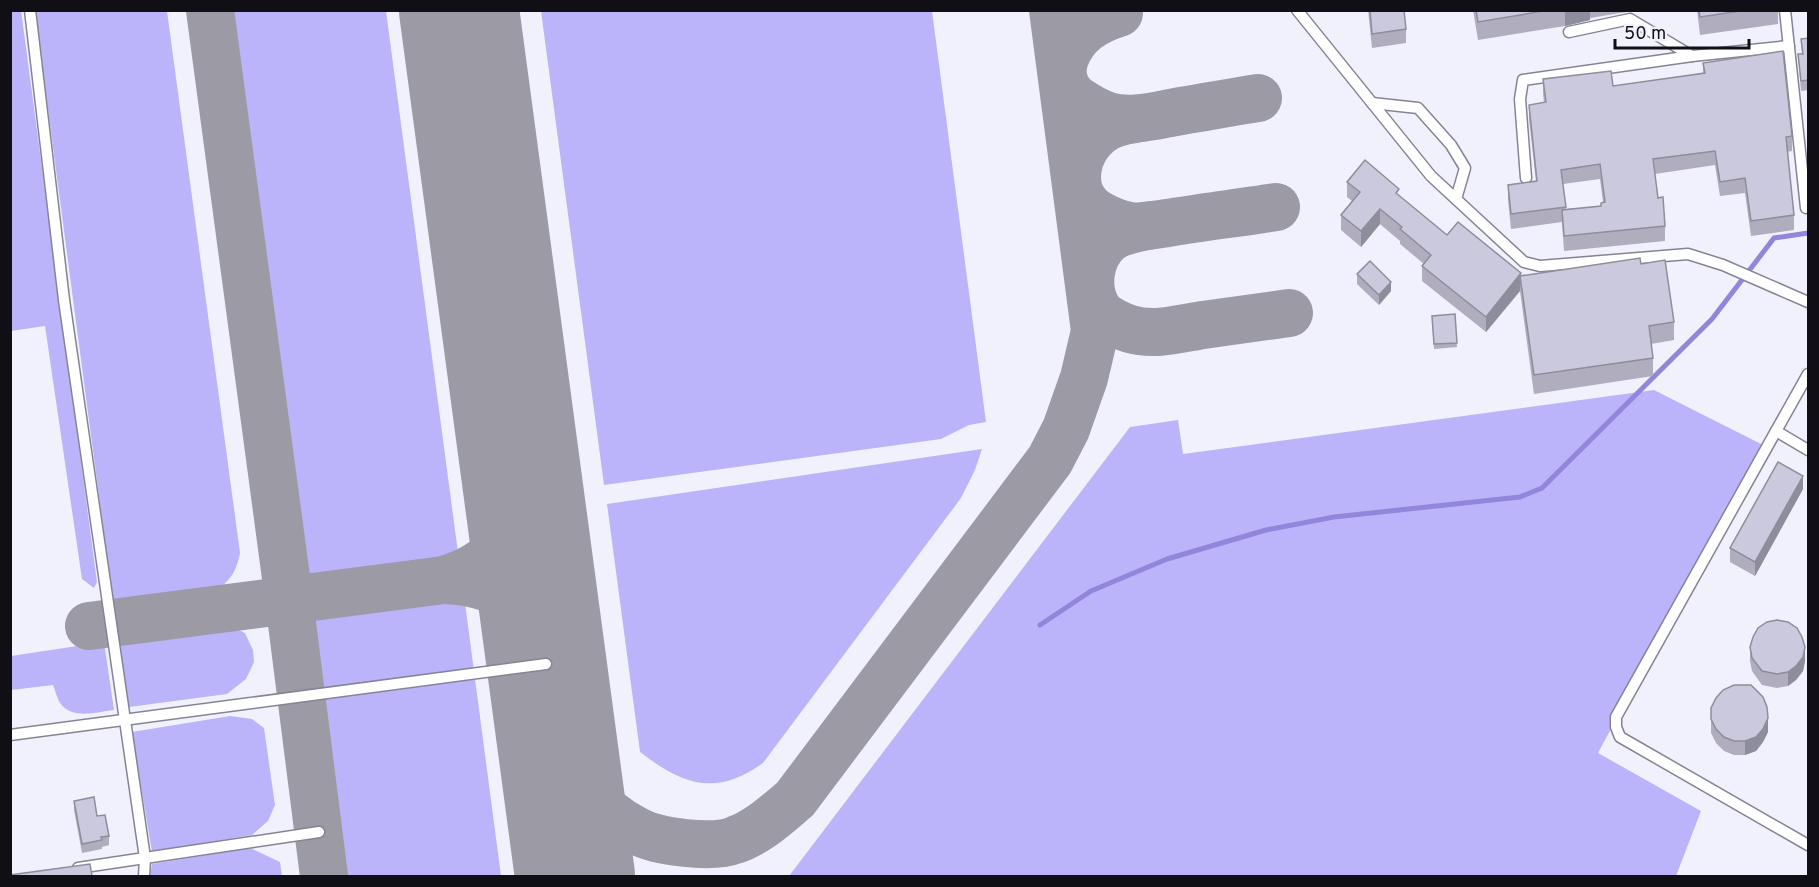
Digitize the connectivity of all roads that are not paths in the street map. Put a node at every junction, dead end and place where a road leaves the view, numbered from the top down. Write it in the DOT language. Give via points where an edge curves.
graph roads {
  1 [pos="30,10"];
  2 [pos="1297,10"];
  3 [pos="1785,10"];
  4 [pos="1569,32"];
  5 [pos="1789,46"];
  6 [pos="1692,56"];
  7 [pos="1372,103"];
  8 [pos="1526,178"];
  9 [pos="1456,199"];
  10 [pos="1806,208"];
  11 [pos="1809,302"];
  12 [pos="1809,374"];
  13 [pos="1776,431"];
  14 [pos="1809,450"];
  15 [pos="546,664"];
  16 [pos="124,720"];
  17 [pos="10,735"];
  18 [pos="319,832"];
  19 [pos="1809,845"];
  20 [pos="145,858"];
  21 [pos="62,870"];
  22 [pos="144,876"];
  1 -- 16 [label="lane" via="66,311"];
  2 -- 7 [label="lane"];
  3 -- 5 [label="lane"];
  4 -- 6 [label="lane" via="1630,19"];
  5 -- 6 [label="lane"];
  5 -- 10 [label="lane"];
  6 -- 8 [label="lane" via="1523,80 1520,99"];
  7 -- 9 [label="lane" via="1431,176"];
  7 -- 9 [label="lane" via="1418,108 1451,145 1465,168"];
  9 -- 11 [label="lane" via="1524,262 1540,266 1688,254"];
  12 -- 13 [label="lane"];
  13 -- 14 [label="lane"];
  13 -- 19 [label="lane" via="1616,717 1616,728 1620,737"];
  15 -- 16 [label="lane"];
  16 -- 17 [label="lane"];
  16 -- 20 [label="lane"];
  18 -- 20 [label="lane"];
  20 -- 21 [label="lane"];
  20 -- 22 [label="lane"];
}
